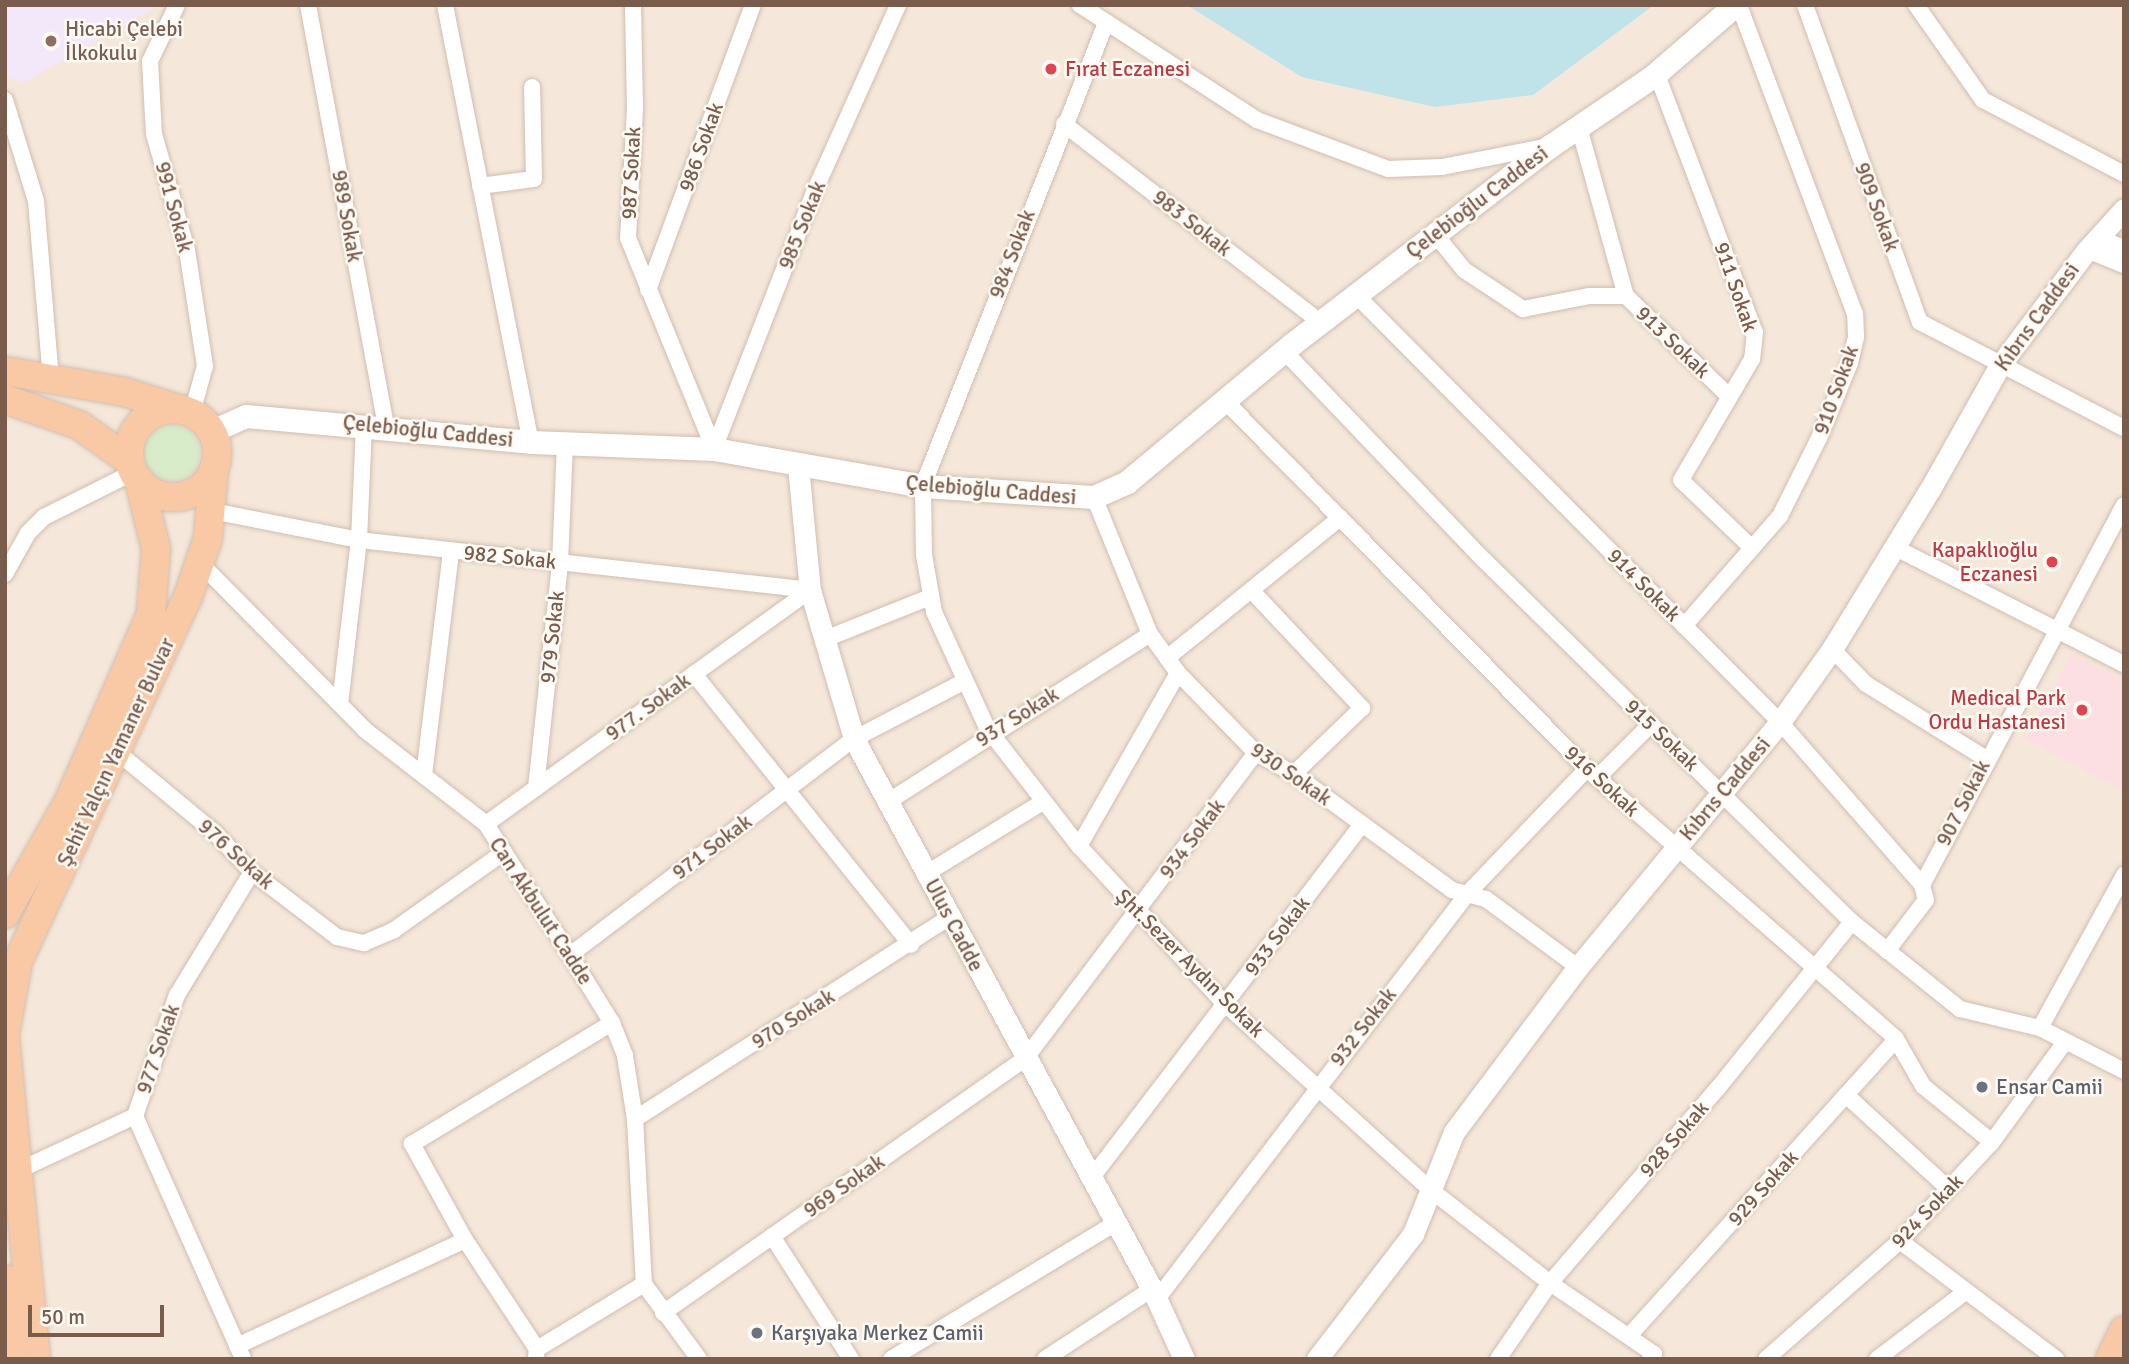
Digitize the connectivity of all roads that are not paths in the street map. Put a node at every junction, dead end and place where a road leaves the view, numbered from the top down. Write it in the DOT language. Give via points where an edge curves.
graph roads {
  1 [pos="177,5"];
  2 [pos="308,5"];
  3 [pos="445,5"];
  4 [pos="633,5"];
  5 [pos="753,5"];
  6 [pos="898,5"];
  7 [pos="1080,5"];
  8 [pos="1737,5"];
  9 [pos="1805,5"];
  10 [pos="1916,5"];
  11 [pos="1106,23"];
  12 [pos="1657,72"];
  13 [pos="532,88"];
  14 [pos="5,100"];
  15 [pos="1064,124"];
  16 [pos="1578,127"];
  17 [pos="1550,146"];
  18 [pos="2124,174"];
  19 [pos="480,186"];
  20 [pos="2124,209"];
  21 [pos="1435,234"];
  22 [pos="2092,244"];
  23 [pos="2124,248"];
  24 [pos="2124,265"];
  25 [pos="648,290"];
  26 [pos="1356,295"];
  27 [pos="1626,296"];
  28 [pos="1320,322"];
  29 [pos="1284,351"];
  30 [pos="2000,365"];
  31 [pos="5,371"];
  32 [pos="51,378"];
  33 [pos="1729,396"];
  34 [pos="5,398"];
  35 [pos="1225,401"];
  36 [pos="194,418"];
  37 [pos="375,426"];
  38 [pos="2124,428"];
  39 [pos="531,442"];
  40 [pos="565,443"];
  41 [pos="714,449"];
  42 [pos="798,466"];
  43 [pos="214,468"];
  44 [pos="134,471"];
  45 [pos="923,486"];
  46 [pos="1094,497"];
  47 [pos="2124,505"];
  48 [pos="212,511"];
  49 [pos="1340,518"];
  50 [pos="359,540"];
  51 [pos="1894,547"];
  52 [pos="1752,548"];
  53 [pos="451,551"];
  54 [pos="560,563"];
  55 [pos="201,564"];
  56 [pos="5,574"];
  57 [pos="810,590"];
  58 [pos="1252,591"];
  59 [pos="930,597"];
  60 [pos="1684,626"];
  61 [pos="2056,629"];
  62 [pos="1150,634"];
  63 [pos="825,639"];
  64 [pos="1832,649"];
  65 [pos="1167,658"];
  66 [pos="2124,664"];
  67 [pos="1178,673"];
  68 [pos="694,674"];
  69 [pos="965,681"];
  70 [pos="340,704"];
  71 [pos="1780,722"];
  72 [pos="1651,724"];
  73 [pos="991,734"];
  74 [pos="855,739"];
  75 [pos="116,751"];
  76 [pos="1256,753"];
  77 [pos="1985,758"];
  78 [pos="1294,774"];
  79 [pos="1592,774"];
  80 [pos="424,775"];
  81 [pos="536,788"];
  82 [pos="785,792"];
  83 [pos="1723,794"];
  84 [pos="1043,802"];
  85 [pos="886,803"];
  86 [pos="486,824"];
  87 [pos="1362,824"];
  88 [pos="1079,846"];
  89 [pos="1676,848"];
  90 [pos="504,852"];
  91 [pos="252,872"];
  92 [pos="927,873"];
  93 [pos="2124,876"];
  94 [pos="1922,885"];
  95 [pos="1468,893"];
  96 [pos="1138,912"];
  97 [pos="5,914"];
  98 [pos="950,917"];
  99 [pos="1852,922"];
  100 [pos="911,945"];
  101 [pos="1887,951"];
  102 [pos="570,955"];
  103 [pos="1578,967"];
  104 [pos="1814,969"];
  105 [pos="1225,1004"];
  106 [pos="612,1023"];
  107 [pos="2040,1028"];
  108 [pos="5,1033"];
  109 [pos="5,1039"];
  110 [pos="1896,1039"];
  111 [pos="2065,1042"];
  112 [pos="1025,1059"];
  113 [pos="2124,1071"];
  114 [pos="1317,1085"];
  115 [pos="1846,1095"];
  116 [pos="135,1116"];
  117 [pos="635,1119"];
  118 [pos="1992,1142"];
  119 [pos="17,1171"];
  120 [pos="1090,1180"];
  121 [pos="1948,1188"];
  122 [pos="1431,1190"];
  123 [pos="1114,1224"];
  124 [pos="772,1236"];
  125 [pos="465,1240"];
  126 [pos="1900,1241"];
  127 [pos="5,1249"];
  128 [pos="1550,1283"];
  129 [pos="644,1284"];
  130 [pos="1964,1293"];
  131 [pos="1154,1294"];
  132 [pos="663,1313"];
  133 [pos="2124,1330"];
  134 [pos="1629,1336"];
  135 [pos="1069,1343"];
  136 [pos="2040,1347"];
  137 [pos="240,1352"];
  138 [pos="536,1354"];
  139 [pos="1652,1356"];
  140 [pos="16,1359"];
  141 [pos="36,1359"];
  142 [pos="699,1359"];
  143 [pos="851,1359"];
  144 [pos="891,1359"];
  145 [pos="1045,1359"];
  146 [pos="1076,1359"];
  147 [pos="1184,1359"];
  148 [pos="1317,1359"];
  149 [pos="1498,1359"];
  150 [pos="1766,1359"];
  151 [pos="1877,1359"];
  152 [pos="2028,1359"];
  153 [pos="2056,1359"];
  154 [pos="2110,1359"];
  1 -- 36 [label="street, 991 Sokak" via="150,61 154,134 187,250 205,366"];
  2 -- 37 [label="street, 989 Sokak"];
  3 -- 19 [label="street"];
  4 -- 25 [label="street, 987 Sokak" via="635,109 628,238"];
  5 -- 25 [label="street, 986 Sokak"];
  6 -- 41 [label="street, 985 Sokak" via="815,190"];
  7 -- 11 [label="street"];
  8 -- 12 [label="main road, Çelebioğlu Caddesi"];
  8 -- 52 [label="street, 910 Sokak" via="1854,314 1856,337 1820,436 1780,516"];
  9 -- 30 [label="street, 909 Sokak" via="1920,322"];
  10 -- 18 [label="street" via="1983,100"];
  11 -- 15 [label="street, 984 Sokak"];
  11 -- 17 [label="street" via="1257,120 1388,169 1442,167"];
  12 -- 16 [label="main road, Çelebioğlu Caddesi"];
  12 -- 33 [label="street, 911 Sokak" via="1755,332 1752,359"];
  13 -- 19 [label="street" via="534,179"];
  14 -- 32 [label="street" via="36,201"];
  15 -- 28 [label="street, 983 Sokak"];
  15 -- 45 [label="street, 984 Sokak"];
  16 -- 17 [label="main road, Çelebioğlu Caddesi"];
  16 -- 27 [label="street"];
  17 -- 21 [label="main road, Çelebioğlu Caddesi"];
  19 -- 39 [label="street"];
  20 -- 22 [label="street, Kıbrıs Caddesi"];
  21 -- 26 [label="main road, Çelebioğlu Caddesi"];
  21 -- 27 [label="street, 913 Sokak" via="1464,270 1523,309 1589,296"];
  22 -- 23 [label="street"];
  22 -- 24 [label="street"];
  22 -- 30 [label="street, Kıbrıs Caddesi"];
  25 -- 41 [label="street, 987 Sokak"];
  26 -- 28 [label="main road, Çelebioğlu Caddesi"];
  26 -- 60 [label="street, 914 Sokak"];
  27 -- 33 [label="street, 913 Sokak"];
  28 -- 29 [label="main road, Çelebioğlu Caddesi"];
  29 -- 35 [label="main road, Çelebioğlu Caddesi"];
  29 -- 72 [label="street, 915 Sokak" via="1484,560"];
  30 -- 38 [label="street, 909 Sokak"];
  30 -- 51 [label="street, Kıbrıs Caddesi"];
  31 -- 32 [label="highway"];
  32 -- 36 [label="highway" via="125,392"];
  33 -- 52 [label="street, 911 Sokak" via="1681,480"];
  34 -- 44 [label="highway" via="79,425"];
  35 -- 46 [label="main road, Çelebioğlu Caddesi" via="1127,482"];
  35 -- 49 [label="street, 916 Sokak"];
  36 -- 37 [label="main road, Çelebioğlu Caddesi" via="246,416"];
  36 -- 43 [label="highway" via="216,443"];
  36 -- 44 [label="highway" via="163,410 141,424 133,435"];
  37 -- 39 [label="main road, Çelebioğlu Caddesi"];
  37 -- 50 [label="street, 989 Sokak"];
  39 -- 40 [label="main road, Çelebioğlu Caddesi"];
  40 -- 41 [label="main road, Çelebioğlu Caddesi"];
  40 -- 54 [label="street, 979 Sokak"];
  41 -- 42 [label="main road, Çelebioğlu Caddesi"];
  42 -- 45 [label="main road, Çelebioğlu Caddesi"];
  42 -- 57 [label="street, Ulus Cadde"];
  43 -- 44 [label="highway" via="204,484 186,495 158,494"];
  43 -- 48 [label="highway, Şehit Yalçın Yamaner Bulvar"];
  44 -- 56 [label="street" via="44,517 28,533"];
  44 -- 97 [label="highway, Şehit Yalçın Yamaner Bulvar" via="156,549 151,614 69,801"];
  45 -- 46 [label="main road, Çelebioğlu Caddesi"];
  45 -- 59 [label="street, Şht.Sezer Aydın Sokak"];
  46 -- 62 [label="street, 930 Sokak"];
  47 -- 61 [label="street, 907 Sokak"];
  48 -- 50 [label="street, 982 Sokak"];
  48 -- 55 [label="highway, Şehit Yalçın Yamaner Bulvar"];
  49 -- 58 [label="street"];
  49 -- 79 [label="street, 916 Sokak"];
  50 -- 53 [label="street, 982 Sokak"];
  50 -- 70 [label="street, 989 Sokak"];
  51 -- 61 [label="street"];
  51 -- 64 [label="street, Kıbrıs Caddesi"];
  52 -- 60 [label="street, 910 Sokak"];
  53 -- 54 [label="street, 982 Sokak"];
  53 -- 80 [label="street"];
  54 -- 57 [label="street, 982 Sokak"];
  54 -- 81 [label="street, 979 Sokak"];
  55 -- 70 [label="street, Can Akbulut Cadde"];
  55 -- 75 [label="highway, Şehit Yalçın Yamaner Bulvar"];
  57 -- 63 [label="street, Ulus Cadde"];
  57 -- 68 [label="street, 977. Sokak"];
  58 -- 65 [label="street"];
  58 -- 78 [label="street" via="1362,708"];
  59 -- 63 [label="street"];
  59 -- 69 [label="street, Şht.Sezer Aydın Sokak"];
  60 -- 71 [label="street, 914 Sokak"];
  61 -- 66 [label="street"];
  61 -- 77 [label="street, 907 Sokak"];
  62 -- 65 [label="street, 930 Sokak"];
  62 -- 73 [label="street, 937 Sokak"];
  63 -- 74 [label="street, Ulus Cadde"];
  64 -- 71 [label="street, Kıbrıs Caddesi"];
  64 -- 77 [label="street" via="1866,684"];
  65 -- 67 [label="street, 930 Sokak"];
  67 -- 76 [label="street, 930 Sokak"];
  67 -- 88 [label="street"];
  68 -- 81 [label="street, 977. Sokak"];
  68 -- 82 [label="street"];
  69 -- 73 [label="street, Şht.Sezer Aydın Sokak"];
  69 -- 74 [label="street, 971 Sokak"];
  70 -- 80 [label="street, Can Akbulut Cadde" via="365,730"];
  71 -- 83 [label="street, Kıbrıs Caddesi"];
  71 -- 94 [label="street, 914 Sokak"];
  72 -- 79 [label="street, 932 Sokak"];
  72 -- 83 [label="street, 915 Sokak"];
  73 -- 84 [label="street, Şht.Sezer Aydın Sokak"];
  73 -- 85 [label="street, 937 Sokak"];
  74 -- 82 [label="street, 971 Sokak"];
  74 -- 85 [label="street, Ulus Cadde"];
  75 -- 91 [label="street, 976 Sokak" via="215,833"];
  75 -- 108 [label="highway, Şehit Yalçın Yamaner Bulvar" via="18,961"];
  76 -- 78 [label="street, 930 Sokak"];
  76 -- 96 [label="street, 934 Sokak"];
  77 -- 94 [label="street, 907 Sokak"];
  78 -- 87 [label="street, 930 Sokak"];
  79 -- 89 [label="street, 916 Sokak"];
  79 -- 95 [label="street, 932 Sokak"];
  80 -- 86 [label="street, Can Akbulut Cadde"];
  81 -- 86 [label="street, 977. Sokak"];
  82 -- 100 [label="street"];
  82 -- 102 [label="street, 971 Sokak"];
  83 -- 89 [label="street, Kıbrıs Caddesi"];
  83 -- 99 [label="street, 915 Sokak"];
  84 -- 88 [label="street, Şht.Sezer Aydın Sokak"];
  84 -- 92 [label="street"];
  85 -- 92 [label="street, Ulus Cadde"];
  86 -- 90 [label="street, Can Akbulut Cadde"];
  87 -- 95 [label="street, 930 Sokak" via="1452,890"];
  87 -- 105 [label="street, 933 Sokak"];
  88 -- 96 [label="street, Şht.Sezer Aydın Sokak"];
  89 -- 103 [label="street, Kıbrıs Caddesi"];
  89 -- 104 [label="street, 916 Sokak"];
  90 -- 91 [label="street, 976 Sokak" via="394,930 364,943 337,937"];
  90 -- 102 [label="street, Can Akbulut Cadde"];
  91 -- 116 [label="street, 977 Sokak" via="177,995"];
  92 -- 98 [label="street, Ulus Cadde"];
  93 -- 107 [label="street"];
  94 -- 101 [label="street, 907 Sokak" via="1926,900"];
  95 -- 103 [label="street, 930 Sokak" via="1486,899"];
  95 -- 114 [label="street, 932 Sokak"];
  96 -- 105 [label="street, Şht.Sezer Aydın Sokak"];
  96 -- 112 [label="street, 934 Sokak"];
  98 -- 100 [label="street, 970 Sokak"];
  98 -- 112 [label="street, Ulus Cadde"];
  99 -- 101 [label="street, 915 Sokak"];
  99 -- 104 [label="street, 928 Sokak"];
  100 -- 117 [label="street, 970 Sokak"];
  101 -- 107 [label="street, 915 Sokak" via="1961,1009"];
  102 -- 106 [label="street, Can Akbulut Cadde"];
  103 -- 122 [label="street, Kıbrıs Caddesi" via="1454,1132"];
  104 -- 110 [label="street, 916 Sokak"];
  104 -- 128 [label="street, 928 Sokak"];
  105 -- 114 [label="street, Şht.Sezer Aydın Sokak"];
  105 -- 120 [label="street, 933 Sokak"];
  106 -- 117 [label="street, Can Akbulut Cadde" via="625,1056"];
  106 -- 125 [label="street" via="412,1144"];
  107 -- 111 [label="street, 915 Sokak"];
  109 -- 119 [label="highway"];
  110 -- 115 [label="street, 929 Sokak"];
  110 -- 118 [label="street, 916 Sokak" via="1923,1086"];
  111 -- 113 [label="street, 915 Sokak"];
  111 -- 118 [label="street, 924 Sokak"];
  112 -- 120 [label="street, Ulus Cadde"];
  112 -- 124 [label="street, 969 Sokak"];
  114 -- 122 [label="street, Şht.Sezer Aydın Sokak"];
  114 -- 131 [label="street, 932 Sokak"];
  115 -- 121 [label="street"];
  115 -- 134 [label="street, 929 Sokak"];
  116 -- 119 [label="street, 977 Sokak"];
  116 -- 137 [label="street"];
  117 -- 129 [label="street, Can Akbulut Cadde"];
  118 -- 121 [label="street, 924 Sokak"];
  119 -- 141 [label="highway"];
  120 -- 123 [label="street, Ulus Cadde"];
  121 -- 126 [label="street, 924 Sokak"];
  122 -- 128 [label="street, Şht.Sezer Aydın Sokak"];
  122 -- 148 [label="street, Kıbrıs Caddesi" via="1413,1234"];
  123 -- 131 [label="street, Ulus Cadde"];
  123 -- 144 [label="street"];
  124 -- 132 [label="street, 969 Sokak"];
  124 -- 143 [label="street"];
  125 -- 137 [label="street"];
  125 -- 138 [label="street"];
  126 -- 130 [label="street"];
  126 -- 150 [label="street, 924 Sokak"];
  127 -- 140 [label="highway"];
  128 -- 134 [label="street, Şht.Sezer Aydın Sokak"];
  128 -- 149 [label="street, 928 Sokak"];
  129 -- 132 [label="street"];
  129 -- 138 [label="street"];
  130 -- 136 [label="street"];
  130 -- 151 [label="street"];
  131 -- 135 [label="street"];
  131 -- 147 [label="street, Ulus Cadde"];
  132 -- 142 [label="street"];
  133 -- 154 [label="highway"];
  134 -- 139 [label="street, Şht.Sezer Aydın Sokak"];
  135 -- 145 [label="street"];
  135 -- 146 [label="street"];
  136 -- 152 [label="street"];
  136 -- 153 [label="street"];
}
